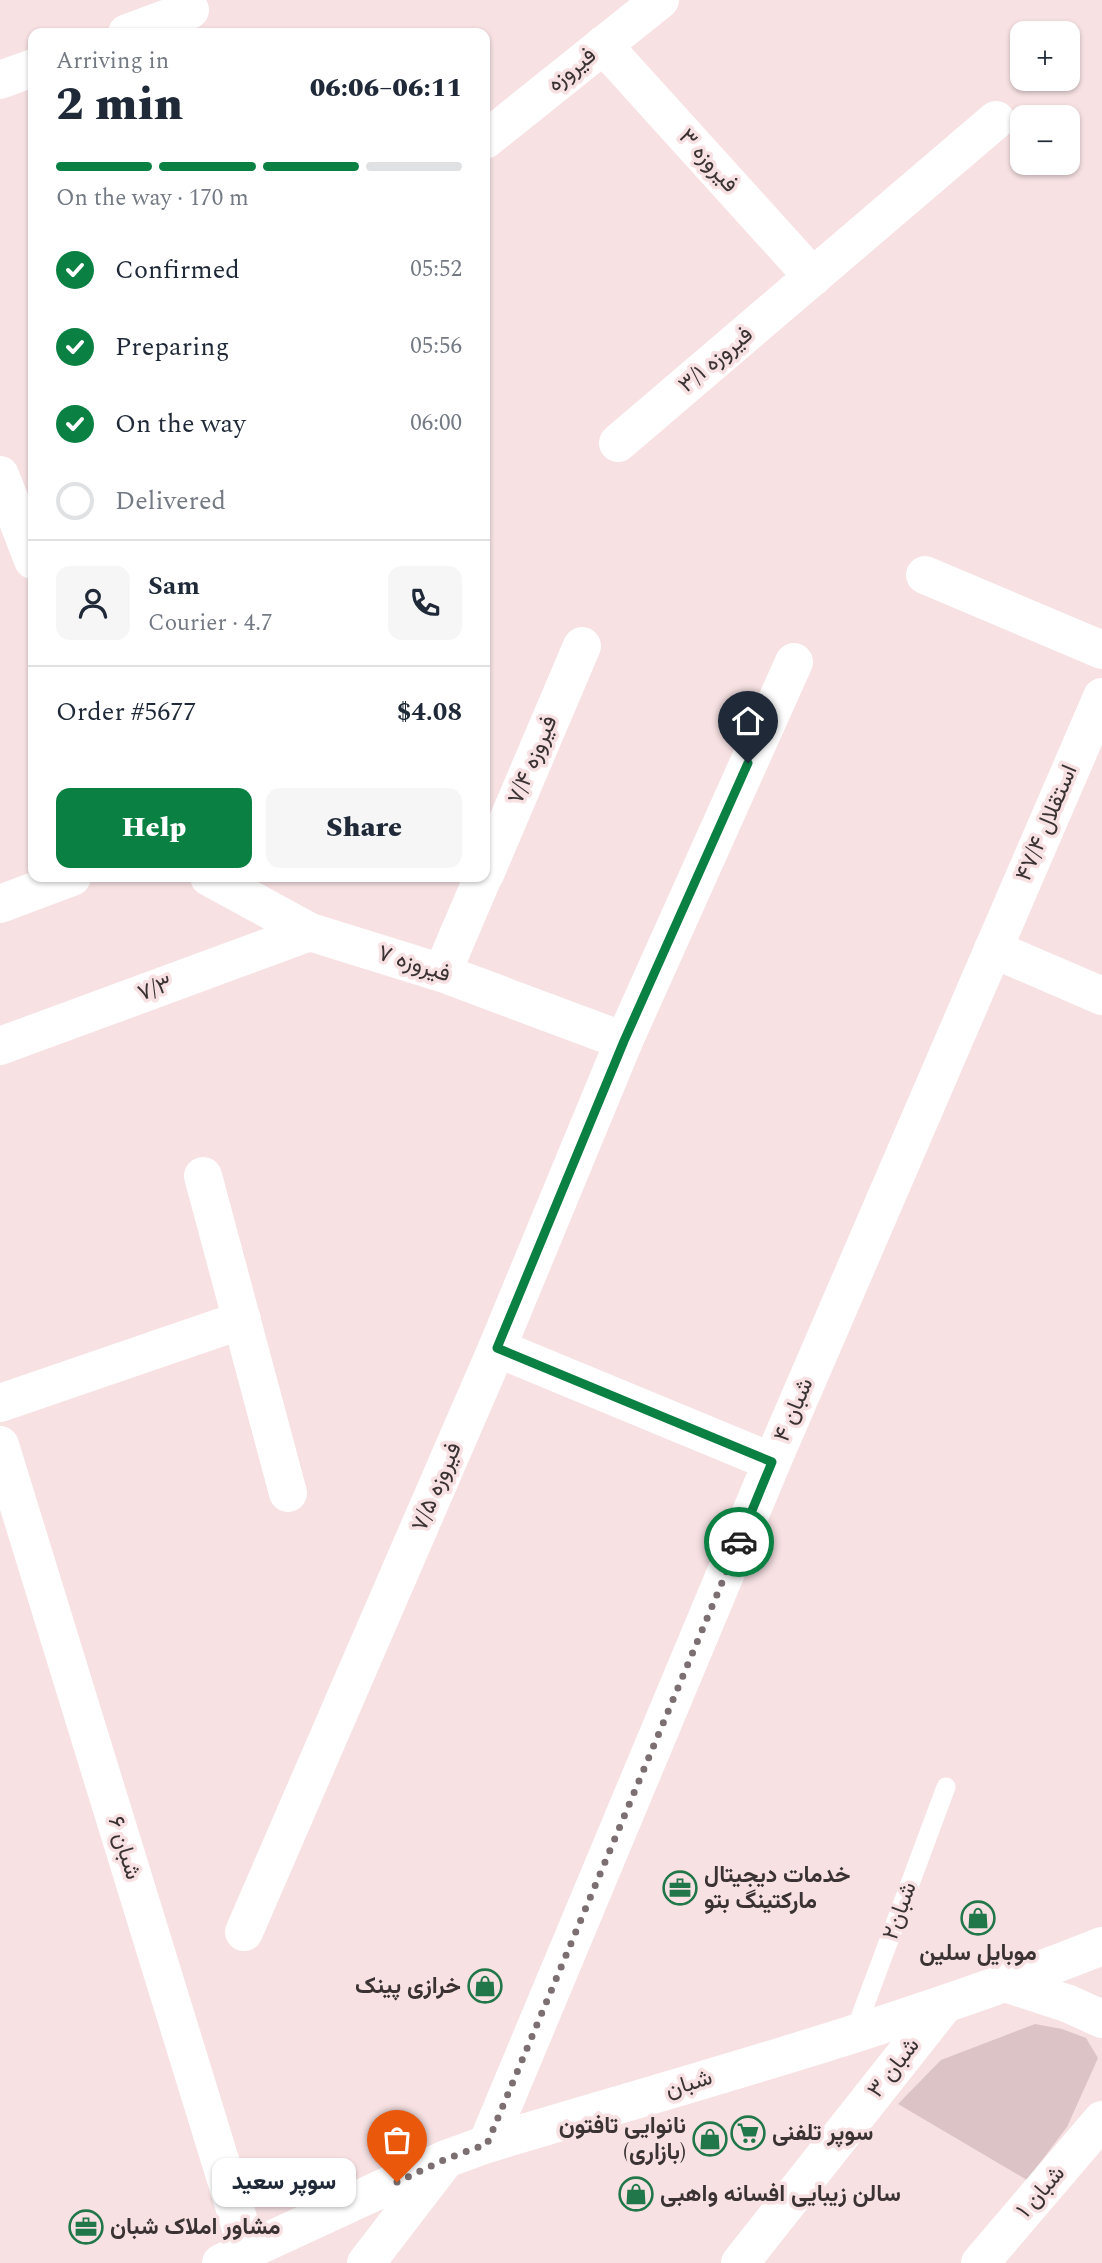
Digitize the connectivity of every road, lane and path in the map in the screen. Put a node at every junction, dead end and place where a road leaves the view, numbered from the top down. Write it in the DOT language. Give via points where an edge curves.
graph roads {
  1 [pos="660,0"];
  2 [pos="190,10"];
  3 [pos="141,28"];
  4 [pos="603,45"];
  5 [pos="28,70"];
  6 [pos="0,80"];
  7 [pos="996,120"];
  8 [pos="490,136"];
  9 [pos="813,277"];
  10 [pos="618,443"];
  11 [pos="0,475"];
  12 [pos="16,515"];
  13 [pos="28,547"];
  14 [pos="925,575"];
  15 [pos="582,646"];
  16 [pos="1102,650"];
  17 [pos="794,662"];
  18 [pos="1102,697"];
  19 [pos="490,861"];
  20 [pos="59,882"];
  21 [pos="218,882"];
  22 [pos="481,882"];
  23 [pos="0,904"];
  24 [pos="310,932"];
  25 [pos="993,949"];
  26 [pos="443,973"];
  27 [pos="1102,996"];
  28 [pos="624,1041"];
  29 [pos="0,1046"];
  30 [pos="203,1177"];
  31 [pos="242,1320"];
  32 [pos="497,1348"];
  33 [pos="0,1403"];
  34 [pos="0,1445"];
  35 [pos="772,1462"];
  36 [pos="288,1493"];
  37 [pos="946,1787"];
  38 [pos="244,1932"];
  39 [pos="1102,1946"];
  40 [pos="1008,1983"];
  41 [pos="944,2005"];
  42 [pos="1102,2019"];
  43 [pos="854,2034"];
  44 [pos="1102,2120"];
  45 [pos="487,2144"];
  46 [pos="446,2159"];
  47 [pos="235,2257"];
  48 [pos="366,2263"];
  49 [pos="740,2263"];
  50 [pos="980,2263"];
  1 -- 4 [label="street, فیروزه"];
  2 -- 3 [label="street"];
  4 -- 8 [label="street, فیروزه"];
  4 -- 9 [label="street, ۳ فیروزه"];
  5 -- 6 [label="street"];
  7 -- 9 [label="street, ۳/۱ فیروزه"];
  9 -- 10 [label="street, ۳/۱ فیروزه"];
  11 -- 12 [label="street"];
  12 -- 13 [label="street"];
  14 -- 16 [label="street"];
  15 -- 19 [label="street, ۷/۴ فیروزه"];
  17 -- 28 [label="street, ۷/۵ فیروزه"];
  18 -- 25 [label="street, ۴۷/۴ استقلال"];
  20 -- 23 [label="street"];
  21 -- 24 [label="street, ۷ فیروزه"];
  22 -- 26 [label="street, ۷/۴ فیروزه"];
  24 -- 26 [label="street, ۷ فیروزه"];
  24 -- 29 [label="street, ۷/۳"];
  25 -- 27 [label="street"];
  25 -- 35 [label="street, ۴ شبان"];
  26 -- 28 [label="street, ۷ فیروزه"];
  28 -- 32 [label="street, ۷/۵ فیروزه"];
  30 -- 31 [label="street"];
  31 -- 33 [label="street"];
  31 -- 36 [label="street"];
  32 -- 35 [label="street"];
  32 -- 38 [label="street, ۷/۵ فیروزه"];
  34 -- 47 [label="street, ۶ شبان"];
  35 -- 45 [label="street, ۴ شبان"];
  37 -- 43 [label="lane, شبان۲"];
  39 -- 40 [label="street, شبان"];
  40 -- 41 [label="street, شبان"];
  40 -- 42 [label="street"];
  41 -- 43 [label="street, شبان"];
  41 -- 49 [label="street, ۳ شبان"];
  43 -- 45 [label="street, شبان"];
  44 -- 50 [label="street, ۱ شبان"];
  45 -- 46 [label="street, شبان"];
  46 -- 47 [label="street, شبان"];
  46 -- 48 [label="street"];
}
